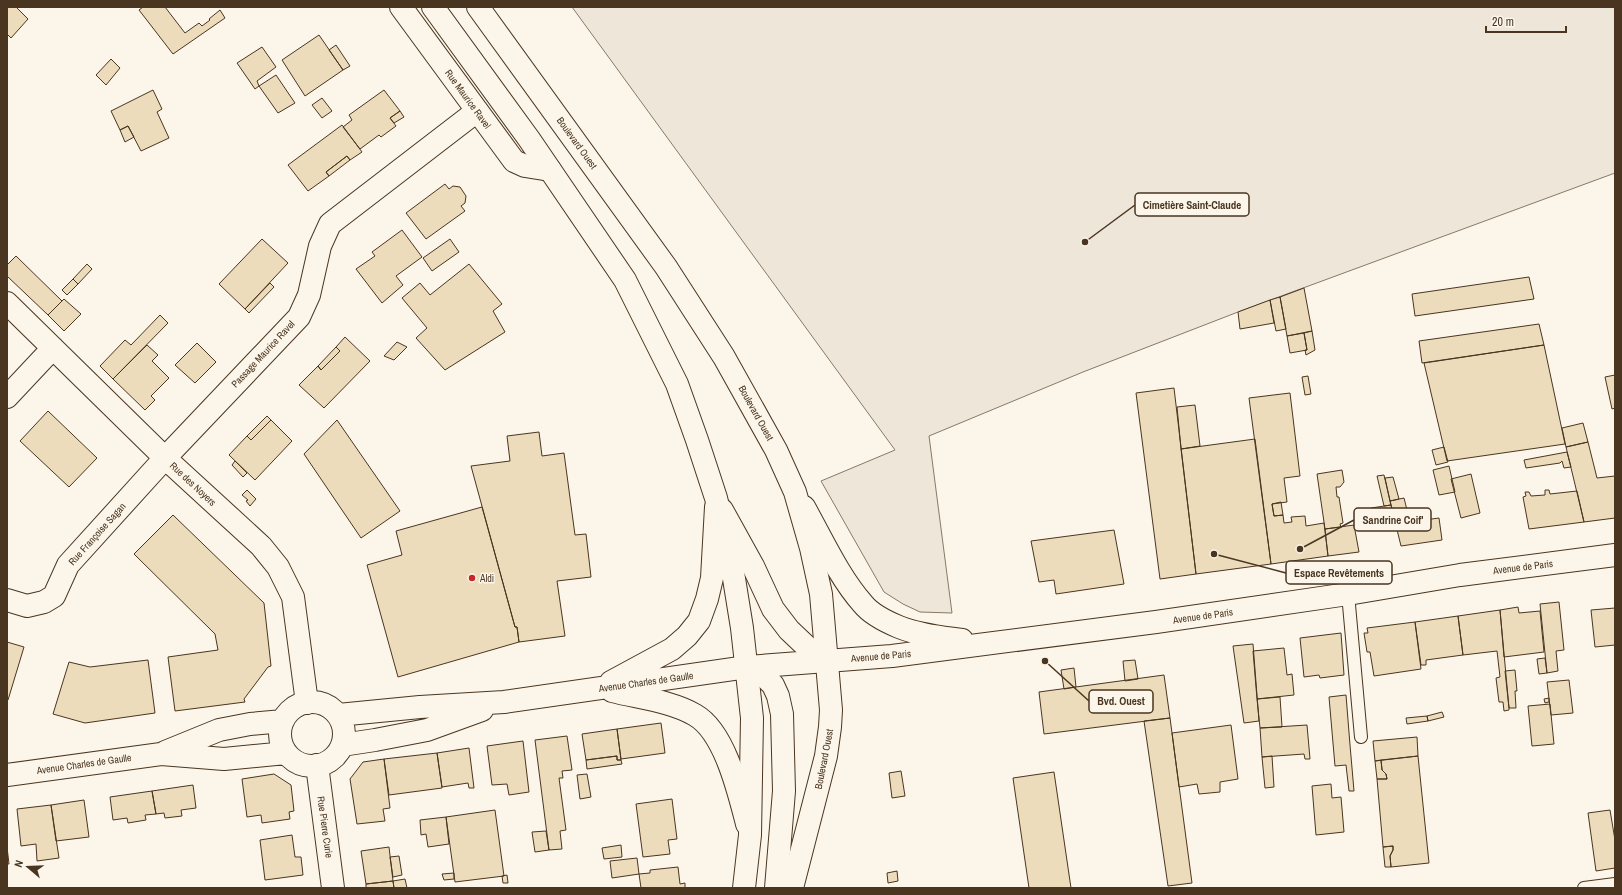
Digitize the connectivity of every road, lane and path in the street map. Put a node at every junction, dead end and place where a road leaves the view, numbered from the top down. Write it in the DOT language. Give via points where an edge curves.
graph roads {
  1 [pos="401,7"];
  2 [pos="433,7"];
  3 [pos="478,7"];
  4 [pos="476,111"];
  5 [pos="550,170"];
  6 [pos="7,303"];
  7 [pos="52,348"];
  8 [pos="7,397"];
  9 [pos="165,458"];
  10 [pos="795,492"];
  11 [pos="716,498"];
  12 [pos="1615,555"];
  13 [pos="1348,594"];
  14 [pos="7,600"];
  15 [pos="985,644"];
  16 [pos="828,661"];
  17 [pos="789,664"];
  18 [pos="747,667"];
  19 [pos="599,688"];
  20 [pos="504,702"];
  21 [pos="307,703"];
  22 [pos="338,715"];
  23 [pos="283,721"];
  24 [pos="1361,737"];
  25 [pos="342,745"];
  26 [pos="286,753"];
  27 [pos="161,754"];
  28 [pos="317,765"];
  29 [pos="7,775"];
  30 [pos="750,835"];
  31 [pos="1615,884"];
  32 [pos="333,888"];
  33 [pos="734,888"];
  34 [pos="744,888"];
  35 [pos="776,888"];
  36 [pos="792,888"];
  37 [pos="1584,888"];
  1 -- 4 [label="main road, Rue Maurice Ravel"];
  2 -- 5 [label="main road"];
  3 -- 10 [label="main road, Boulevard Ouest" via="666,267 724,357 776,450"];
  4 -- 5 [label="main road, Rue Maurice Ravel" via="514,161 525,166"];
  4 -- 9 [label="main road, Passage Maurice Ravel" via="330,224 320,246 309,295 299,317"];
  5 -- 11 [label="main road" via="625,280 650,329 677,384"];
  6 -- 7 [label="main road, Rue des Noyers"];
  7 -- 8 [label="main road"];
  7 -- 9 [label="main road, Rue des Noyers"];
  9 -- 14 [label="main road, Rue Françoise Sagan" via="68,564 54,596 44,602 27,606"];
  9 -- 21 [label="main road, Rue des Noyers" via="261,546 278,567 293,597"];
  10 -- 15 [label="main road" via="836,564 864,605 880,618 922,634"];
  10 -- 16 [label="main road, Boulevard Ouest" via="821,594"];
  11 -- 16 [label="main road" via="773,609 789,630 808,648"];
  11 -- 18 [label="main road" via="731,560"];
  11 -- 19 [label="main road" via="712,578 699,621 672,649"];
  12 -- 13 [label="main road, Avenue de Paris" via="1460,575"];
  13 -- 15 [label="main road, Avenue de Paris"];
  13 -- 24 [label="lane"];
  15 -- 16 [label="main road, Avenue de Paris"];
  16 -- 17 [label="main road, Avenue de Paris"];
  16 -- 36 [label="main road, Boulevard Ouest" via="831,710 826,756"];
  17 -- 18 [label="main road, Avenue Charles de Gaulle"];
  18 -- 19 [label="main road, Avenue Charles de Gaulle"];
  18 -- 30 [label="main road" via="752,718"];
  18 -- 35 [label="main road" via="762,674 773,685 782,714 784,791"];
  19 -- 20 [label="main road, Avenue Charles de Gaulle"];
  19 -- 30 [label="main road" via="676,706 696,715 706,724 720,743 729,763"];
  20 -- 22 [label="main road, Avenue Charles de Gaulle" via="420,706"];
  20 -- 25 [label="main road, Avenue Charles de Gaulle" via="427,730"];
  21 -- 22 [label="main road" via="324,704"];
  21 -- 23 [label="main road" via="293,709"];
  22 -- 25 [label="main road" via="344,729"];
  23 -- 26 [label="main road" via="280,737"];
  23 -- 27 [label="main road, Avenue Charles de Gaulle" via="219,730"];
  25 -- 28 [label="main road" via="332,758"];
  26 -- 27 [label="main road, Avenue Charles de Gaulle" via="224,759"];
  26 -- 28 [label="main road" via="300,763"];
  27 -- 29 [label="main road, Avenue Charles de Gaulle"];
  28 -- 32 [label="main road, Rue Pierre Curie"];
  30 -- 33 [label="main road"];
  30 -- 34 [label="main road"];
  31 -- 37 [label="lane"];
}
